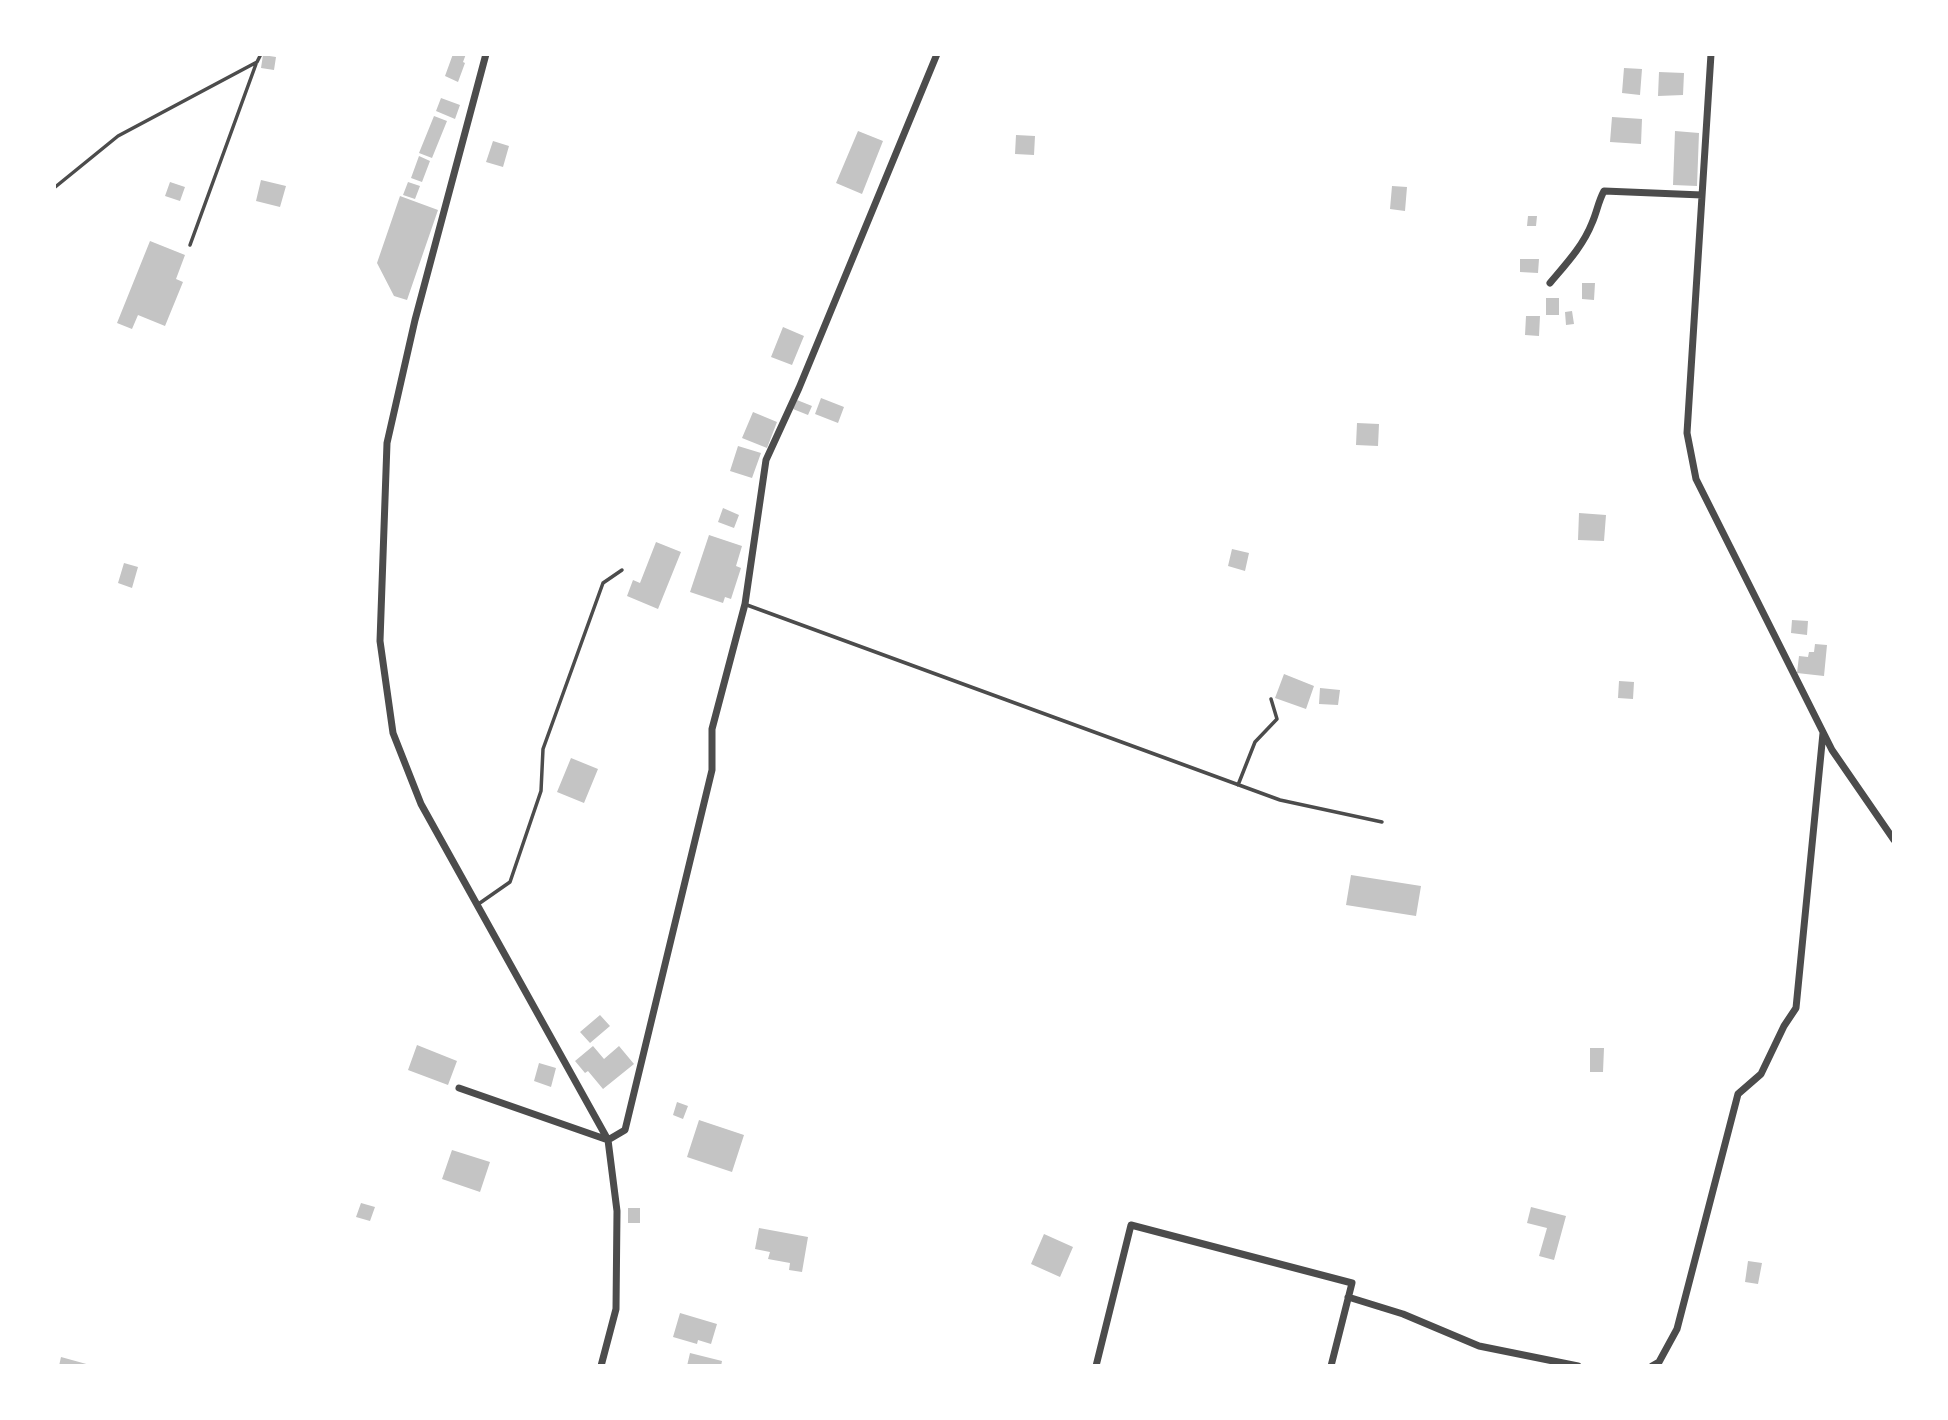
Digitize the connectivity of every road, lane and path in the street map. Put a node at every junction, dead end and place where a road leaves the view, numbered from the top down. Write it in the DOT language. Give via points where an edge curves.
graph roads {
  1 [pos="261,54"];
  2 [pos="486,54"];
  3 [pos="937,54"];
  4 [pos="1711,54"];
  5 [pos="257,62"];
  6 [pos="54,188"];
  7 [pos="1702,195"];
  8 [pos="190,245"];
  9 [pos="1550,283"];
  10 [pos="622,570"];
  11 [pos="745,604"];
  12 [pos="1270,699"];
  13 [pos="1823,732"];
  14 [pos="1238,785"];
  15 [pos="1382,821"];
  16 [pos="1894,840"];
  17 [pos="477,905"];
  18 [pos="459,1088"];
  19 [pos="608,1140"];
  20 [pos="1348,1297"];
  21 [pos="601,1366"];
  22 [pos="1096,1366"];
  23 [pos="1331,1366"];
  24 [pos="1578,1366"];
  25 [pos="1652,1366"];
  1 -- 5 [label="lane"];
  2 -- 17 [label="street" via="387,443 380,641 393,733 421,803"];
  3 -- 11 [label="street" via="766,460"];
  4 -- 7 [label="street"];
  5 -- 6 [label="lane" via="118,136"];
  5 -- 8 [label="lane"];
  7 -- 9 [label="street" via="1604,191 1573,257"];
  7 -- 13 [label="street" via="1687,433 1696,479"];
  10 -- 17 [label="lane" via="603,583 547,737 541,791 510,882"];
  11 -- 14 [label="lane"];
  11 -- 19 [label="street" via="712,729 712,770 625,1130"];
  12 -- 14 [label="lane" via="1277,719 1255,743"];
  13 -- 16 [label="street"];
  13 -- 25 [label="street" via="1796,1008 1761,1074 1738,1094 1677,1329 1659,1362"];
  14 -- 15 [label="lane" via="1280,800"];
  17 -- 19 [label="street"];
  18 -- 19 [label="street"];
  19 -- 21 [label="street" via="617,1211 616,1309"];
  20 -- 22 [label="street" via="1352,1283 1131,1224"];
  20 -- 23 [label="street"];
  20 -- 24 [label="street" via="1479,1346"];
}
